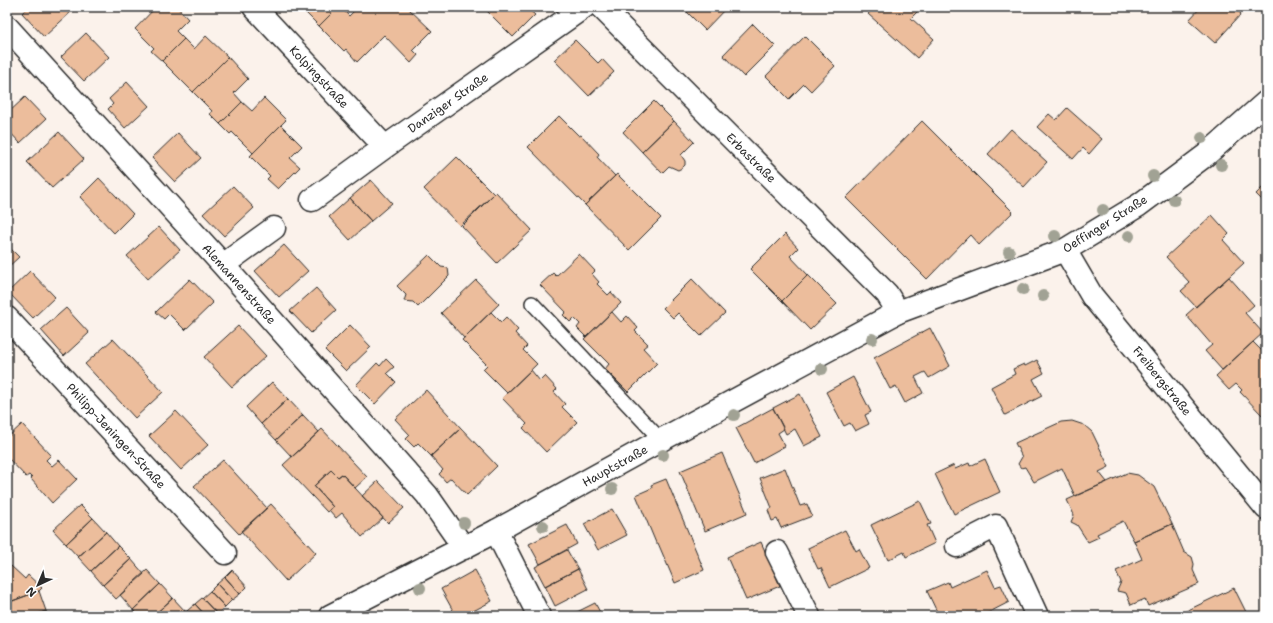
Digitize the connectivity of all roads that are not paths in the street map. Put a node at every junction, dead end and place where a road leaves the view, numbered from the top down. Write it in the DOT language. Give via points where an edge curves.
graph roads {
  1 [pos="254,7"];
  2 [pos="584,7"];
  3 [pos="600,7"];
  4 [pos="7,27"];
  5 [pos="1266,102"];
  6 [pos="385,147"];
  7 [pos="312,200"];
  8 [pos="274,228"];
  9 [pos="1065,250"];
  10 [pos="223,265"];
  11 [pos="532,303"];
  12 [pos="898,312"];
  13 [pos="7,318"];
  14 [pos="660,440"];
  15 [pos="1266,508"];
  16 [pos="496,531"];
  17 [pos="956,546"];
  18 [pos="464,548"];
  19 [pos="778,552"];
  20 [pos="225,553"];
  21 [pos="330,616"];
  22 [pos="539,616"];
  23 [pos="809,616"];
  24 [pos="1037,616"];
  1 -- 6 [label="street, Kolpingstraße"];
  2 -- 6 [label="street, Danziger Straße"];
  3 -- 12 [label="street, Erbastraße" via="887,294"];
  4 -- 10 [label="street, Alemannenstraße"];
  5 -- 9 [label="street, Oeffinger Straße" via="1206,155 1139,205"];
  6 -- 7 [label="street, Danziger Straße"];
  8 -- 10 [label="street"];
  9 -- 12 [label="street, Oeffinger Straße"];
  9 -- 15 [label="street, Freibergstraße" via="1092,296"];
  10 -- 18 [label="street, Alemannenstraße" via="427,495"];
  11 -- 14 [label="lane"];
  12 -- 14 [label="street, Hauptstraße"];
  13 -- 20 [label="street, Philipp-Jeningen-Straße"];
  14 -- 16 [label="street, Hauptstraße"];
  16 -- 18 [label="street, Hauptstraße"];
  16 -- 22 [label="street"];
  17 -- 24 [label="street" via="996,526"];
  18 -- 21 [label="street, Hauptstraße"];
  19 -- 23 [label="street"];
}
